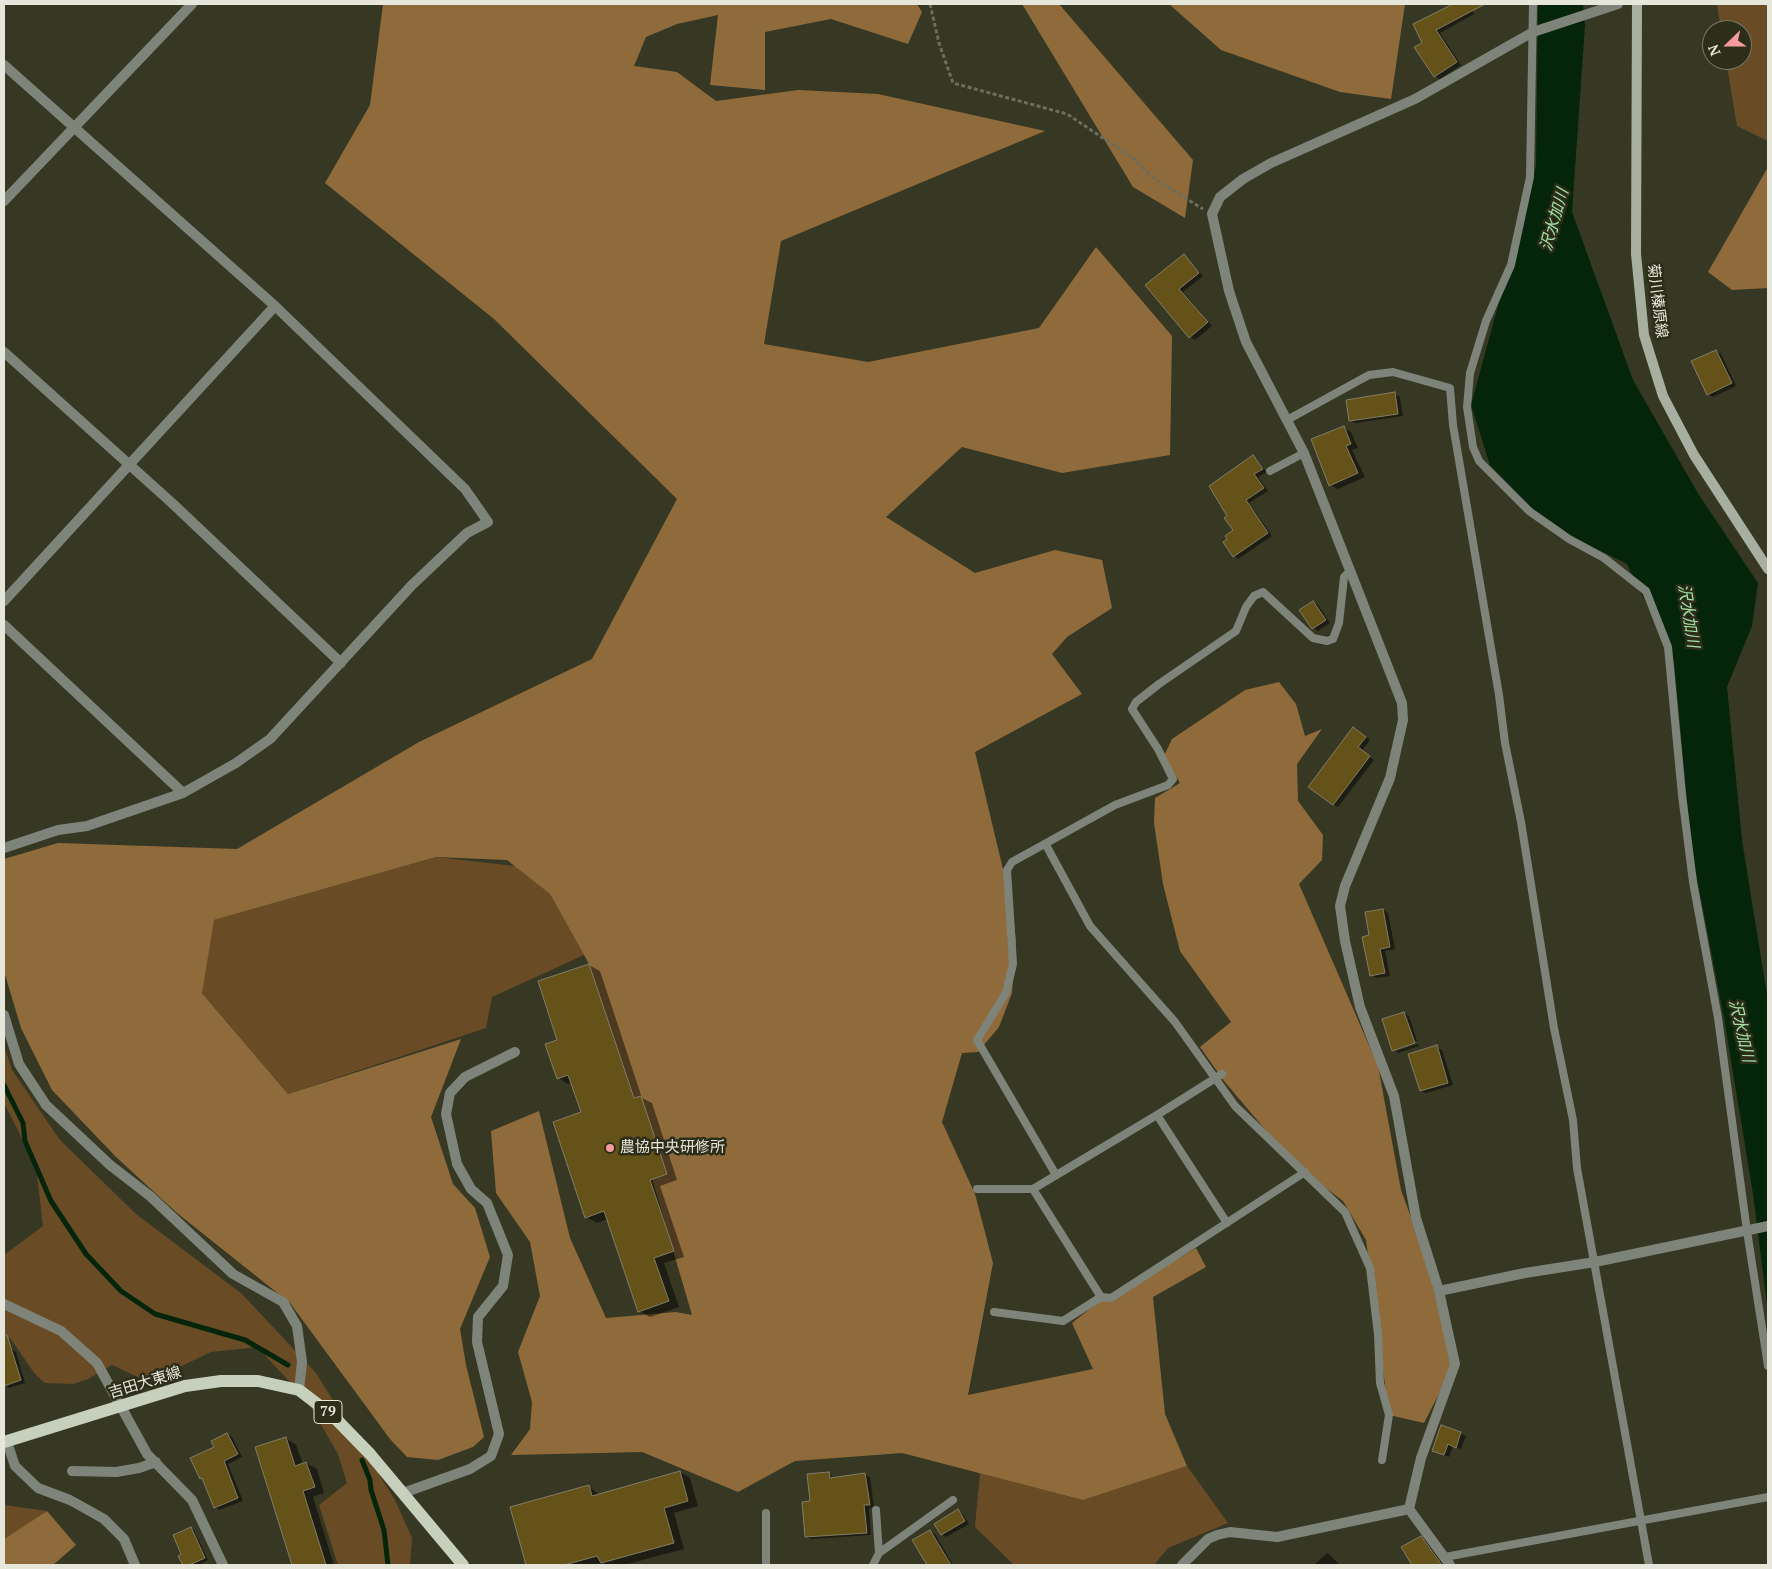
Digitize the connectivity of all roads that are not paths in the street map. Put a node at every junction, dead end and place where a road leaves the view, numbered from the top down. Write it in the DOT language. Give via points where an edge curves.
graph roads {
  1 [pos="192,4"];
  2 [pos="1533,4"];
  3 [pos="1618,4"];
  4 [pos="1637,4"];
  5 [pos="1533,32"];
  6 [pos="4,65"];
  7 [pos="73,127"];
  8 [pos="4,201"];
  9 [pos="275,306"];
  10 [pos="4,352"];
  11 [pos="1287,420"];
  12 [pos="1304,453"];
  13 [pos="130,465"];
  14 [pos="1270,471"];
  15 [pos="1768,569"];
  16 [pos="1349,572"];
  17 [pos="4,602"];
  18 [pos="4,625"];
  19 [pos="341,663"];
  20 [pos="183,793"];
  21 [pos="1046,845"];
  22 [pos="4,848"];
  23 [pos="4,1015"];
  24 [pos="514,1052"];
  25 [pos="1219,1077"];
  26 [pos="1157,1116"];
  27 [pos="1305,1172"];
  28 [pos="1056,1175"];
  29 [pos="977,1189"];
  30 [pos="1032,1189"];
  31 [pos="1227,1223"];
  32 [pos="1768,1226"];
  33 [pos="1751,1230"];
  34 [pos="1595,1262"];
  35 [pos="1439,1291"];
  36 [pos="1101,1297"];
  37 [pos="4,1304"];
  38 [pos="994,1312"];
  39 [pos="1768,1366"];
  40 [pos="299,1390"];
  41 [pos="5,1442"];
  42 [pos="1382,1460"];
  43 [pos="156,1462"];
  44 [pos="72,1471"];
  45 [pos="403,1493"];
  46 [pos="1768,1496"];
  47 [pos="952,1500"];
  48 [pos="1409,1509"];
  49 [pos="876,1510"];
  50 [pos="766,1513"];
  51 [pos="1642,1519"];
  52 [pos="879,1553"];
  53 [pos="1448,1561"];
  54 [pos="135,1565"];
  55 [pos="223,1565"];
  56 [pos="463,1565"];
  57 [pos="766,1565"];
  58 [pos="873,1565"];
  59 [pos="1182,1565"];
  60 [pos="1649,1565"];
  1 -- 7 [label="street"];
  2 -- 5 [label="lane"];
  3 -- 5 [label="street"];
  4 -- 15 [label="main road, 菊川榛原線" via="1636,254 1644,335 1667,405 1694,455"];
  5 -- 11 [label="street" via="1415,99 1271,162 1220,197 1212,214 1229,291 1246,342"];
  5 -- 33 [label="lane" via="1530,177 1511,265 1486,321 1470,372 1468,407 1473,447 1479,461 1529,510 1604,558 1646,590 1668,647 1693,882"];
  6 -- 7 [label="street"];
  7 -- 8 [label="street"];
  7 -- 9 [label="street"];
  9 -- 13 [label="street"];
  9 -- 19 [label="street" via="465,489 488,522 466,533 412,585"];
  10 -- 13 [label="street"];
  11 -- 12 [label="street"];
  11 -- 34 [label="lane" via="1369,375 1393,372 1450,388 1453,426 1505,743 1573,1120 1577,1168"];
  12 -- 14 [label="lane"];
  12 -- 16 [label="street"];
  13 -- 17 [label="street"];
  13 -- 19 [label="street"];
  16 -- 21 [label="lane" via="1344,577 1339,623 1333,639 1313,638 1263,592 1254,596 1246,607 1236,631 1136,702 1132,709 1173,779 1168,785 1115,805"];
  16 -- 35 [label="street" via="1382,658 1395,682 1402,703 1403,720 1390,778 1346,886 1340,906 1341,917 1360,1007 1394,1096 1416,1218"];
  18 -- 20 [label="street"];
  19 -- 20 [label="street" via="270,739"];
  20 -- 22 [label="street" via="87,826 58,830"];
  21 -- 25 [label="lane" via="1090,926"];
  21 -- 28 [label="lane" via="1012,862 1007,870 1013,964 1006,993 977,1040"];
  23 -- 40 [label="street" via="19,1064 46,1105 233,1274 283,1302 297,1326 302,1362"];
  24 -- 45 [label="street" via="465,1077 450,1094 446,1114 457,1164 471,1189 487,1203 508,1255 503,1286 478,1317 477,1342 500,1434 491,1456 470,1469"];
  25 -- 26 [label="lane"];
  25 -- 27 [label="lane" via="1235,1106"];
  26 -- 28 [label="lane"];
  26 -- 31 [label="lane"];
  27 -- 31 [label="lane"];
  27 -- 42 [label="lane" via="1345,1212 1370,1268 1380,1382 1389,1416"];
  28 -- 30 [label="lane"];
  29 -- 30 [label="lane"];
  30 -- 36 [label="lane"];
  31 -- 36 [label="lane" via="1111,1298"];
  32 -- 33 [label="street"];
  33 -- 34 [label="street"];
  33 -- 39 [label="lane"];
  34 -- 35 [label="street"];
  34 -- 51 [label="lane"];
  35 -- 48 [label="street" via="1455,1364 1421,1458"];
  36 -- 38 [label="lane" via="1063,1321"];
  37 -- 43 [label="street" via="61,1331 97,1363 147,1454"];
  40 -- 41 [label="main road, 吉田大東線 / 79" via="258,1381 221,1381 186,1386"];
  40 -- 45 [label="main road, 吉田大東線 / 79" via="333,1416"];
  41 -- 54 [label="street" via="15,1466 38,1488 70,1500 104,1519 124,1540"];
  43 -- 44 [label="street" via="116,1472"];
  43 -- 55 [label="street" via="192,1500"];
  45 -- 56 [label="main road, 吉田大東線 / 79"];
  46 -- 51 [label="lane"];
  47 -- 52 [label="lane"];
  48 -- 53 [label="street"];
  48 -- 59 [label="street" via="1276,1538 1230,1532 1217,1535 1208,1539"];
  49 -- 52 [label="lane"];
  50 -- 57 [label="lane"];
  51 -- 53 [label="lane"];
  51 -- 60 [label="lane"];
  52 -- 58 [label="lane"];
}
